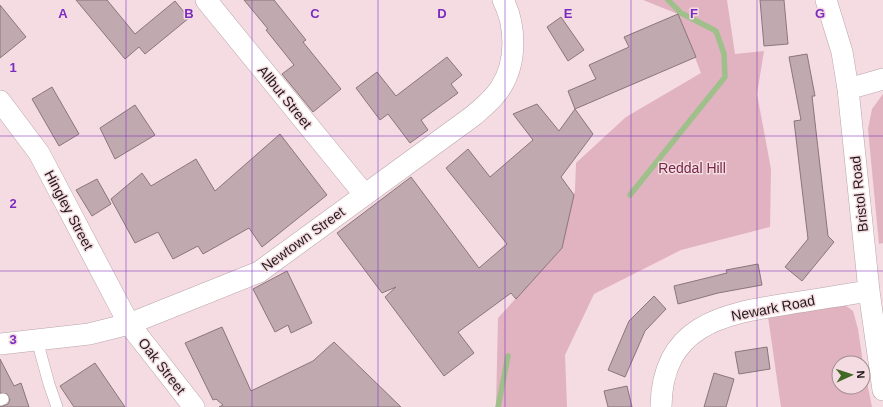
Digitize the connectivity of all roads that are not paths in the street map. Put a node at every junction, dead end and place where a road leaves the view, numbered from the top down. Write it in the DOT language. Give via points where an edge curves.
graph roads {
  1 [pos="206,0"];
  2 [pos="826,0"];
  3 [pos="506,7"];
  4 [pos="883,79"];
  5 [pos="848,89"];
  6 [pos="0,101"];
  7 [pos="364,194"];
  8 [pos="869,291"];
  9 [pos="129,324"];
  10 [pos="37,340"];
  11 [pos="0,344"];
  12 [pos="883,390"];
  13 [pos="57,407"];
  14 [pos="194,407"];
  15 [pos="661,407"];
  1 -- 7 [label="street, Allbut Street"];
  2 -- 5 [label="street, Bristol Road" via="842,52"];
  3 -- 7 [label="street, Newtown Street" via="513,54 502,87 473,116"];
  4 -- 5 [label="street"];
  5 -- 8 [label="street, Bristol Road"];
  6 -- 9 [label="street, Hingley Street" via="39,153"];
  7 -- 9 [label="street, Newtown Street" via="259,272"];
  8 -- 12 [label="street, Bristol Road"];
  8 -- 15 [label="street, Newark Road" via="758,308 712,322 695,331 671,359 661,390"];
  9 -- 10 [label="street, Newtown Street" via="89,334"];
  9 -- 14 [label="street, Oak Street"];
  10 -- 11 [label="street, Newtown Street"];
  10 -- 13 [label="lane"];
}
